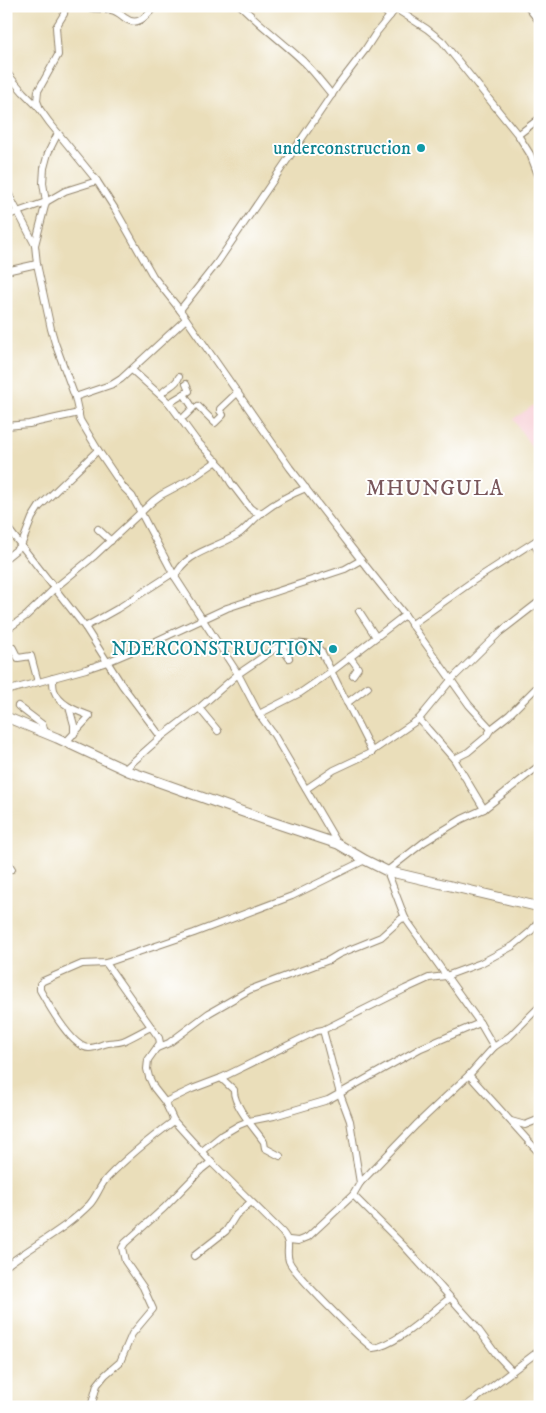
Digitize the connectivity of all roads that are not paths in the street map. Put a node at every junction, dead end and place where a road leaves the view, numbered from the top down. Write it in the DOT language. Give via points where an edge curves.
graph roads {
  1 [pos="66,6"];
  2 [pos="83,6"];
  3 [pos="155,6"];
  4 [pos="242,6"];
  5 [pos="378,6"];
  6 [pos="530,6"];
  7 [pos="108,8"];
  8 [pos="397,8"];
  9 [pos="390,16"];
  10 [pos="540,20"];
  11 [pos="6,72"];
  12 [pos="332,95"];
  13 [pos="39,108"];
  14 [pos="540,118"];
  15 [pos="58,133"];
  16 [pos="518,135"];
  17 [pos="540,180"];
  18 [pos="97,181"];
  19 [pos="6,189"];
  20 [pos="46,202"];
  21 [pos="19,212"];
  22 [pos="6,216"];
  23 [pos="35,245"];
  24 [pos="37,264"];
  25 [pos="6,271"];
  26 [pos="180,310"];
  27 [pos="186,319"];
  28 [pos="132,370"];
  29 [pos="179,377"];
  30 [pos="186,384"];
  31 [pos="238,392"];
  32 [pos="184,394"];
  33 [pos="160,395"];
  34 [pos="75,397"];
  35 [pos="169,403"];
  36 [pos="198,406"];
  37 [pos="79,412"];
  38 [pos="185,416"];
  39 [pos="6,426"];
  40 [pos="98,450"];
  41 [pos="217,461"];
  42 [pos="306,488"];
  43 [pos="262,512"];
  44 [pos="140,513"];
  45 [pos="6,526"];
  46 [pos="98,529"];
  47 [pos="538,539"];
  48 [pos="111,541"];
  49 [pos="21,546"];
  50 [pos="540,554"];
  51 [pos="6,558"];
  52 [pos="360,560"];
  53 [pos="174,575"];
  54 [pos="55,588"];
  55 [pos="540,601"];
  56 [pos="359,611"];
  57 [pos="405,615"];
  58 [pos="202,618"];
  59 [pos="412,625"];
  60 [pos="85,628"];
  61 [pos="6,630"];
  62 [pos="376,636"];
  63 [pos="281,646"];
  64 [pos="13,648"];
  65 [pos="350,657"];
  66 [pos="289,658"];
  67 [pos="107,662"];
  68 [pos="332,671"];
  69 [pos="238,674"];
  70 [pos="353,675"];
  71 [pos="53,678"];
  72 [pos="451,680"];
  73 [pos="38,682"];
  74 [pos="540,684"];
  75 [pos="368,687"];
  76 [pos="6,691"];
  77 [pos="347,703"];
  78 [pos="18,706"];
  79 [pos="69,707"];
  80 [pos="199,708"];
  81 [pos="260,714"];
  82 [pos="6,718"];
  83 [pos="420,719"];
  84 [pos="490,729"];
  85 [pos="218,731"];
  86 [pos="45,733"];
  87 [pos="74,734"];
  88 [pos="161,736"];
  89 [pos="66,742"];
  90 [pos="372,752"];
  91 [pos="454,759"];
  92 [pos="540,765"];
  93 [pos="124,769"];
  94 [pos="306,789"];
  95 [pos="484,809"];
  96 [pos="338,844"];
  97 [pos="6,860"];
  98 [pos="365,860"];
  99 [pos="12,869"];
  100 [pos="387,871"];
  101 [pos="540,907"];
  102 [pos="405,918"];
  103 [pos="540,920"];
  104 [pos="106,963"];
  105 [pos="446,976"];
  106 [pos="540,1006"];
  107 [pos="480,1023"];
  108 [pos="151,1027"];
  109 [pos="323,1030"];
  110 [pos="157,1048"];
  111 [pos="494,1048"];
  112 [pos="469,1075"];
  113 [pos="221,1078"];
  114 [pos="340,1094"];
  115 [pos="165,1102"];
  116 [pos="540,1119"];
  117 [pos="174,1120"];
  118 [pos="510,1120"];
  119 [pos="249,1121"];
  120 [pos="525,1126"];
  121 [pos="524,1137"];
  122 [pos="202,1151"];
  123 [pos="540,1154"];
  124 [pos="280,1156"];
  125 [pos="211,1162"];
  126 [pos="360,1184"];
  127 [pos="353,1195"];
  128 [pos="251,1202"];
  129 [pos="288,1240"];
  130 [pos="194,1256"];
  131 [pos="6,1266"];
  132 [pos="450,1298"];
  133 [pos="540,1350"];
  134 [pos="512,1372"];
  135 [pos="468,1406"];
  136 [pos="91,1407"];
  1 -- 13 [label="street" via="56,27 58,55 38,91"];
  2 -- 7 [label="street"];
  3 -- 7 [label="street" via="139,22 129,22"];
  4 -- 12 [label="street" via="304,62"];
  5 -- 9 [label="street"];
  6 -- 10 [label="street"];
  8 -- 9 [label="street"];
  8 -- 16 [label="street" via="442,41"];
  9 -- 12 [label="street"];
  11 -- 13 [label="street"];
  12 -- 26 [label="street" via="217,263"];
  13 -- 15 [label="street"];
  14 -- 16 [label="street"];
  15 -- 18 [label="street"];
  15 -- 20 [label="street" via="44,168"];
  16 -- 17 [label="street"];
  18 -- 20 [label="street" via="65,191"];
  18 -- 26 [label="street" via="153,276"];
  19 -- 21 [label="street"];
  20 -- 21 [label="street"];
  20 -- 23 [label="street"];
  21 -- 22 [label="street"];
  21 -- 23 [label="street"];
  23 -- 24 [label="street"];
  24 -- 25 [label="street"];
  24 -- 34 [label="street" via="55,343"];
  26 -- 27 [label="street"];
  27 -- 28 [label="street"];
  27 -- 31 [label="street"];
  28 -- 33 [label="street"];
  28 -- 34 [label="street" via="114,384"];
  29 -- 33 [label="street"];
  30 -- 32 [label="street" via="189,391"];
  31 -- 36 [label="street" via="220,409 223,415 215,423"];
  31 -- 42 [label="street"];
  32 -- 35 [label="street"];
  32 -- 38 [label="street" via="193,408"];
  33 -- 35 [label="street"];
  34 -- 37 [label="street"];
  35 -- 41 [label="street" via="196,440"];
  37 -- 39 [label="street"];
  37 -- 40 [label="street" via="80,420"];
  40 -- 44 [label="street" via="132,496"];
  40 -- 49 [label="street" via="35,512"];
  41 -- 43 [label="street" via="250,508"];
  41 -- 44 [label="street" via="161,495"];
  42 -- 43 [label="street"];
  42 -- 52 [label="street"];
  43 -- 53 [label="street" via="230,539 183,563"];
  44 -- 48 [label="street"];
  44 -- 53 [label="street"];
  45 -- 49 [label="street"];
  46 -- 48 [label="street"];
  47 -- 50 [label="street" via="536,547"];
  47 -- 59 [label="street"];
  48 -- 54 [label="street"];
  49 -- 51 [label="street"];
  49 -- 54 [label="street"];
  52 -- 57 [label="street"];
  52 -- 58 [label="street" via="345,569"];
  53 -- 58 [label="street"];
  53 -- 60 [label="street"];
  54 -- 60 [label="street"];
  54 -- 61 [label="street"];
  55 -- 72 [label="street" via="500,632"];
  56 -- 62 [label="street"];
  57 -- 59 [label="street"];
  57 -- 62 [label="street"];
  58 -- 67 [label="street"];
  58 -- 69 [label="street"];
  59 -- 72 [label="street"];
  60 -- 67 [label="street"];
  62 -- 65 [label="street"];
  63 -- 66 [label="street"];
  63 -- 68 [label="street" via="314,646"];
  63 -- 69 [label="street"];
  64 -- 73 [label="street" via="18,658 31,656"];
  65 -- 68 [label="street"];
  65 -- 70 [label="street" via="358,668"];
  67 -- 71 [label="street"];
  67 -- 88 [label="street"];
  68 -- 77 [label="street"];
  68 -- 81 [label="street"];
  69 -- 80 [label="street"];
  69 -- 81 [label="street"];
  71 -- 73 [label="street"];
  71 -- 79 [label="street" via="54,692"];
  72 -- 83 [label="street"];
  72 -- 84 [label="street"];
  73 -- 76 [label="street"];
  74 -- 84 [label="street"];
  75 -- 77 [label="street"];
  77 -- 90 [label="street"];
  78 -- 86 [label="street" via="43,725"];
  79 -- 87 [label="street"];
  79 -- 87 [label="street" via="90,716"];
  80 -- 85 [label="street"];
  80 -- 88 [label="street"];
  81 -- 94 [label="street"];
  82 -- 86 [label="street"];
  83 -- 90 [label="street"];
  83 -- 91 [label="street"];
  84 -- 91 [label="street" via="486,737 468,752"];
  86 -- 89 [label="street"];
  87 -- 89 [label="street"];
  88 -- 93 [label="street"];
  89 -- 93 [label="street"];
  90 -- 94 [label="street" via="334,770"];
  91 -- 95 [label="street"];
  92 -- 95 [label="street"];
  93 -- 96 [label="street"];
  94 -- 96 [label="street"];
  95 -- 100 [label="street" via="424,842"];
  96 -- 98 [label="street"];
  97 -- 99 [label="street"];
  98 -- 100 [label="street"];
  98 -- 104 [label="street" via="292,896"];
  100 -- 101 [label="street"];
  100 -- 102 [label="street"];
  102 -- 105 [label="street"];
  102 -- 110 [label="street" via="381,937 249,990"];
  103 -- 105 [label="street" via="513,946 482,963"];
  104 -- 108 [label="street"];
  104 -- 108 [label="street" via="82,964 41,982 40,990 60,1023 88,1048 124,1041"];
  105 -- 107 [label="street"];
  105 -- 109 [label="street" via="429,978 406,988"];
  106 -- 111 [label="street"];
  107 -- 111 [label="street"];
  107 -- 114 [label="street" via="421,1048"];
  108 -- 110 [label="street" via="160,1040"];
  109 -- 113 [label="street"];
  109 -- 114 [label="street"];
  110 -- 115 [label="street" via="146,1069 154,1088"];
  111 -- 112 [label="street"];
  112 -- 118 [label="street"];
  112 -- 126 [label="street"];
  113 -- 115 [label="street"];
  113 -- 119 [label="street" via="234,1090"];
  114 -- 119 [label="street"];
  114 -- 126 [label="street" via="350,1121"];
  115 -- 117 [label="street"];
  116 -- 120 [label="street"];
  117 -- 122 [label="street"];
  117 -- 131 [label="street" via="107,1178 86,1207"];
  118 -- 120 [label="street"];
  118 -- 121 [label="street"];
  119 -- 122 [label="street" via="222,1134"];
  119 -- 124 [label="street" via="264,1142 264,1148"];
  120 -- 121 [label="street"];
  121 -- 123 [label="street"];
  122 -- 125 [label="street"];
  125 -- 128 [label="street"];
  125 -- 136 [label="street" via="122,1248 153,1308 132,1334 120,1362 97,1385"];
  126 -- 127 [label="street"];
  127 -- 129 [label="street" via="308,1237"];
  127 -- 132 [label="street"];
  128 -- 129 [label="street"];
  128 -- 130 [label="street" via="236,1215 226,1231"];
  129 -- 132 [label="street" via="289,1261 298,1274 373,1348 400,1337"];
  132 -- 134 [label="street"];
  133 -- 134 [label="street"];
  134 -- 135 [label="street"];
}
